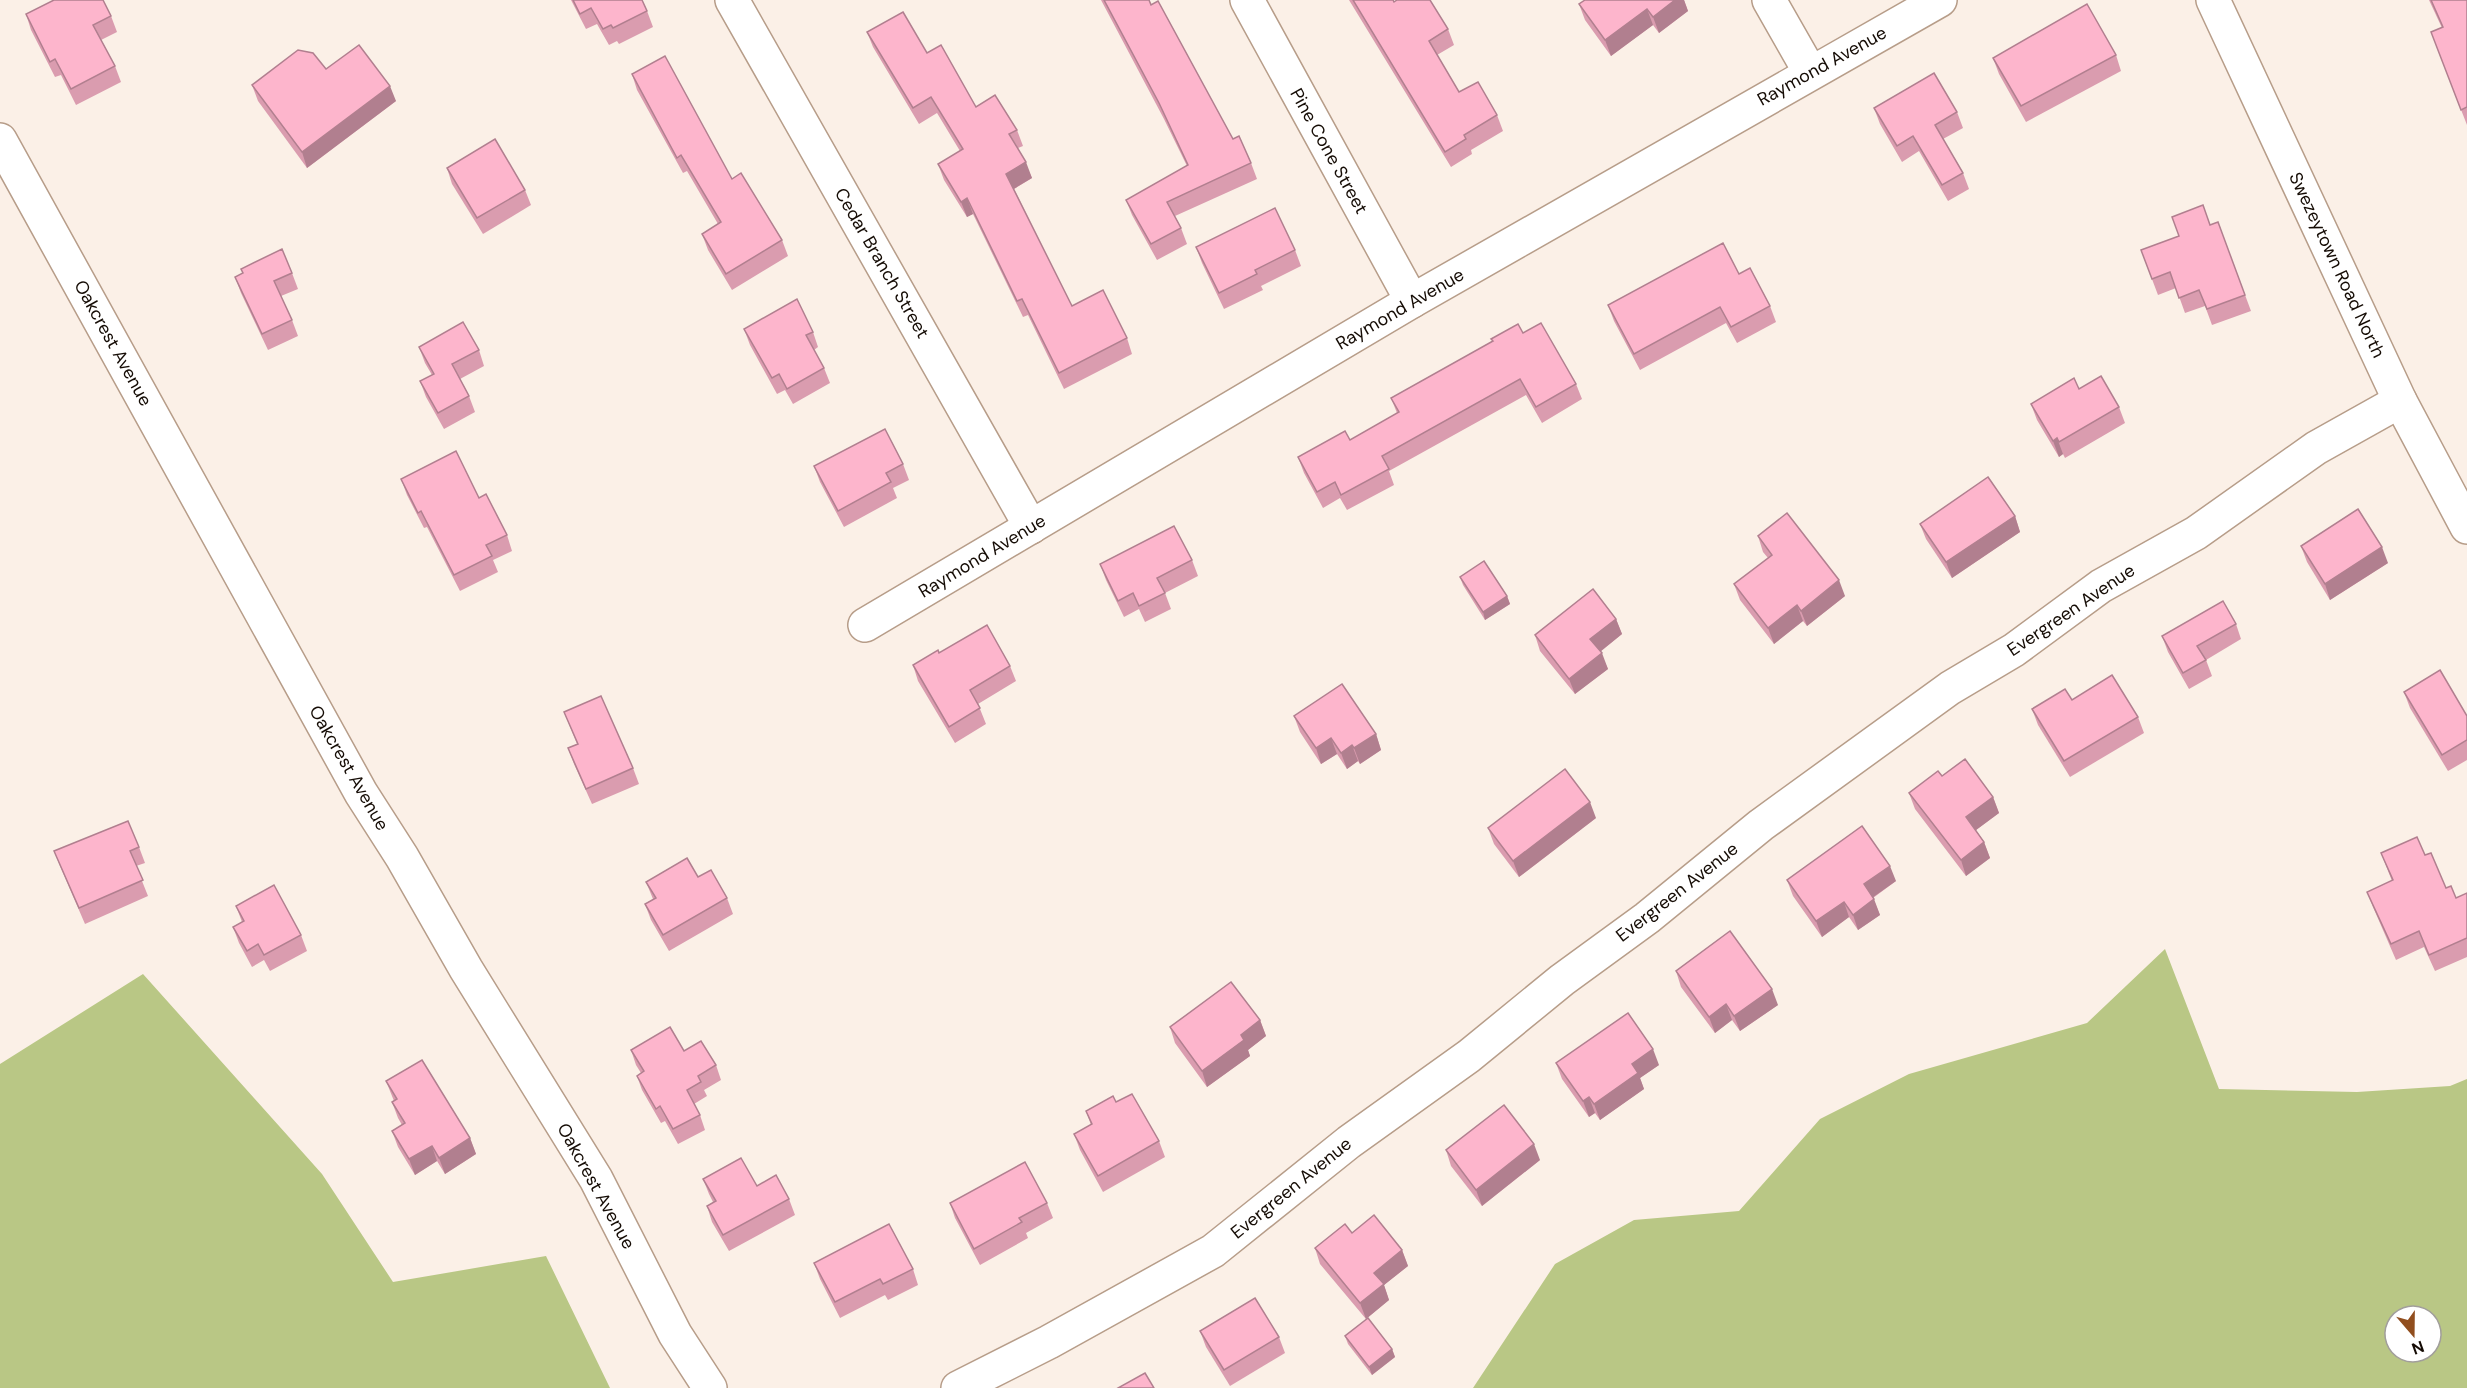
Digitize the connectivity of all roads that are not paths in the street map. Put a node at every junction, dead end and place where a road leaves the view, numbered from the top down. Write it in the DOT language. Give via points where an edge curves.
graph roads {
  1 [pos="732,0"];
  2 [pos="1247,0"];
  3 [pos="1769,0"];
  4 [pos="1940,0"];
  5 [pos="2213,0"];
  6 [pos="1809,72"];
  7 [pos="0,140"];
  8 [pos="1412,301"];
  9 [pos="2400,401"];
  10 [pos="1031,527"];
  11 [pos="2467,527"];
  12 [pos="865,625"];
  13 [pos="966,1386"];
  14 [pos="710,1388"];
  1 -- 10 [label="street, Cedar Branch Street"];
  2 -- 8 [label="street, Pine Cone Street"];
  3 -- 6 [label="street"];
  4 -- 6 [label="street, Raymond Avenue"];
  5 -- 9 [label="street, Swezeytown Road North"];
  6 -- 8 [label="street, Raymond Avenue"];
  7 -- 14 [label="street, Oakcrest Avenue" via="361,793 596,1179 675,1334"];
  8 -- 10 [label="street, Raymond Avenue"];
  9 -- 11 [label="street, Swezeytown Road North"];
  9 -- 13 [label="street, Evergreen Avenue" via="2316,448 2196,532 2101,586 2014,650 1950,688 1761,825 1647,918 1562,980 1469,1056 1349,1142 1213,1251"];
  10 -- 12 [label="street, Raymond Avenue"];
}
